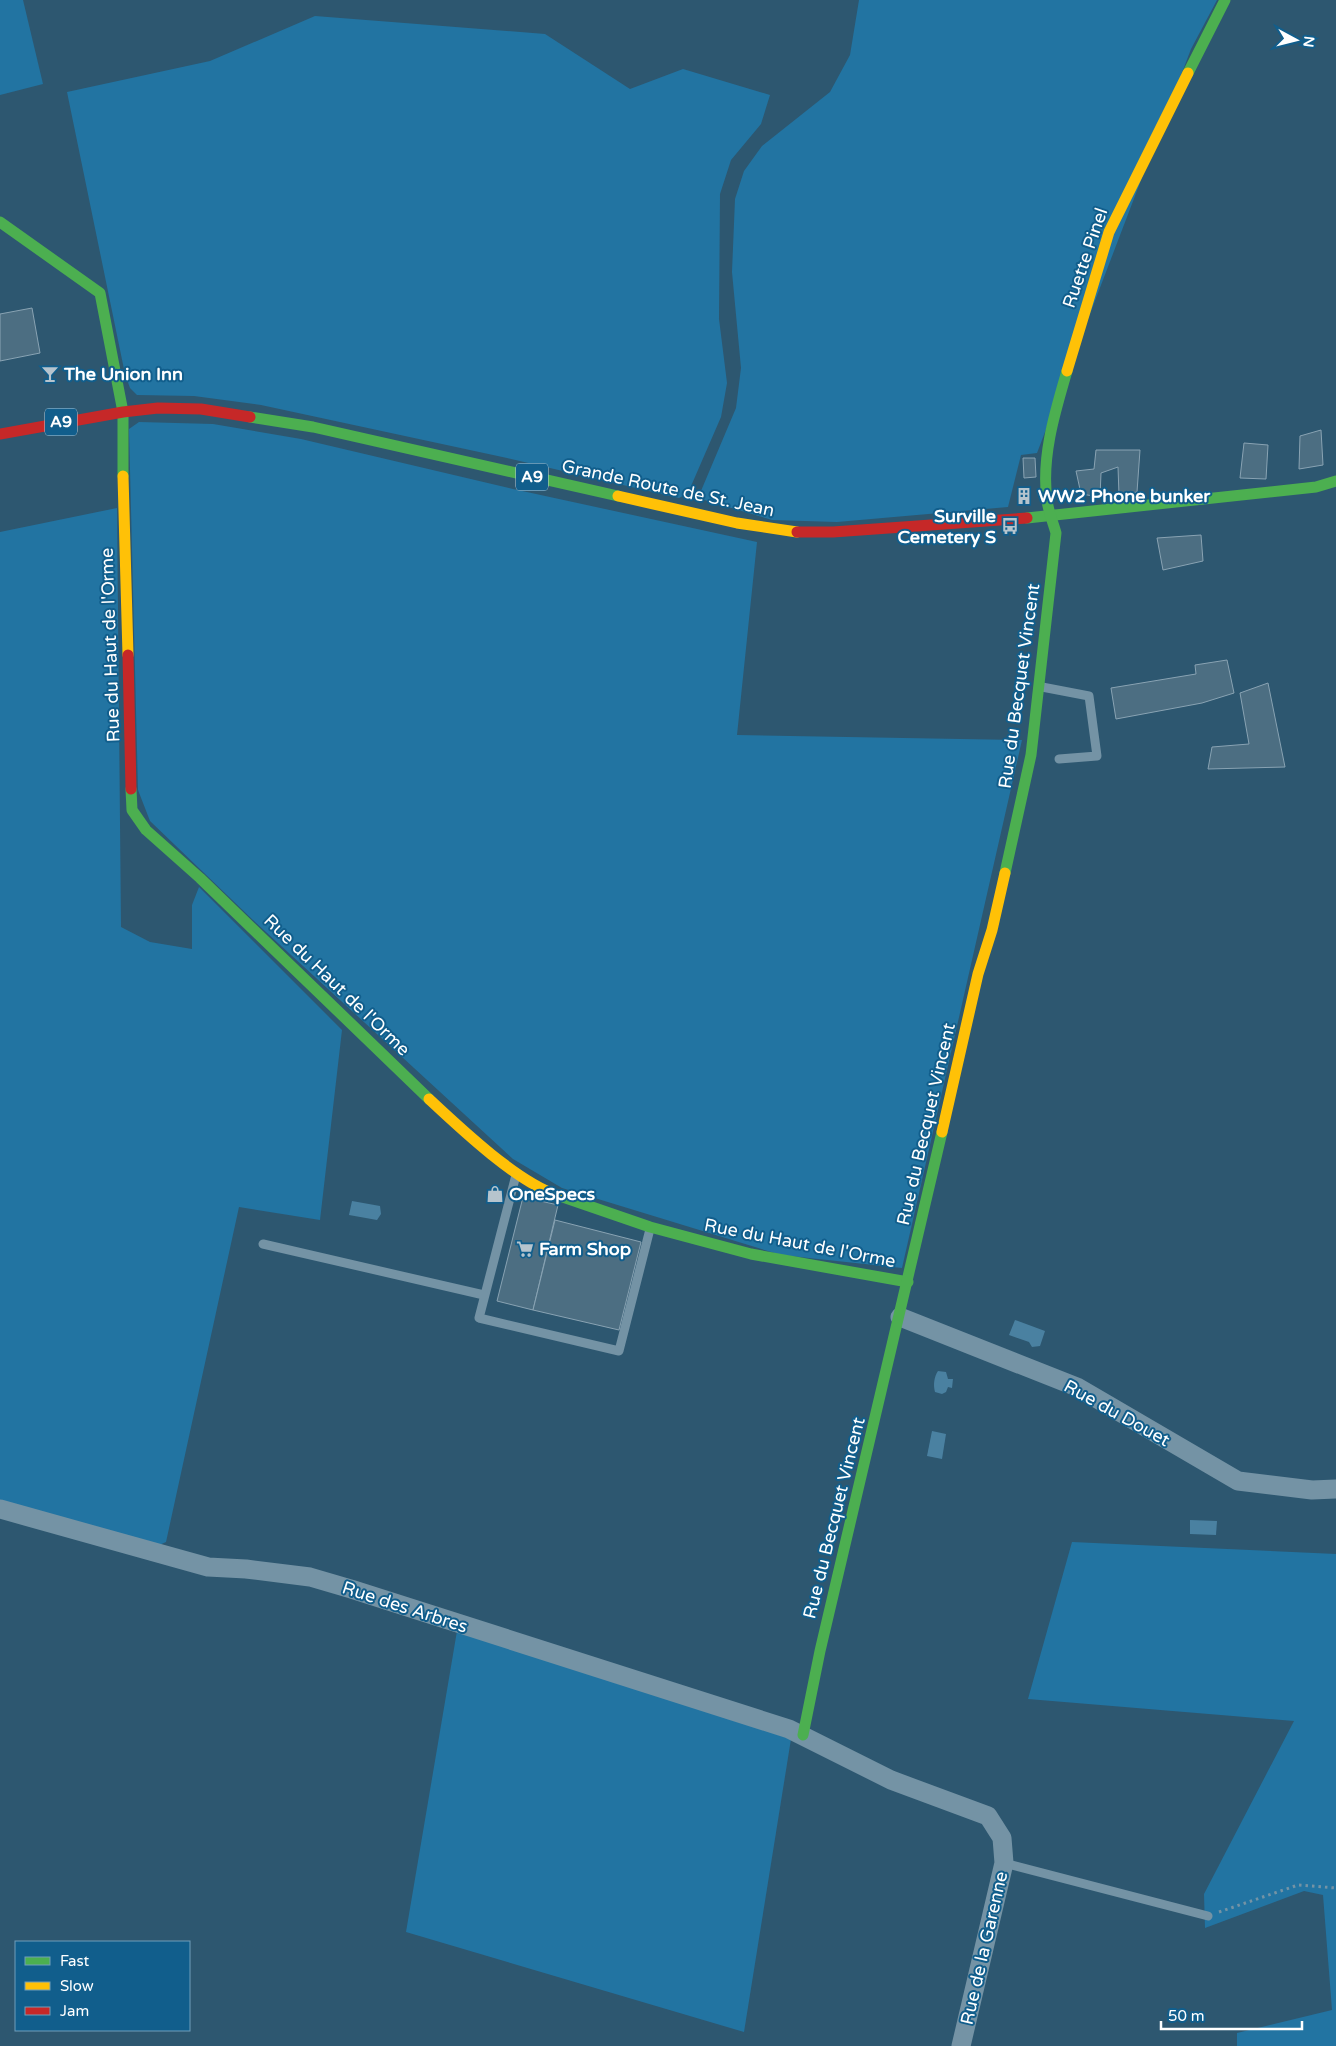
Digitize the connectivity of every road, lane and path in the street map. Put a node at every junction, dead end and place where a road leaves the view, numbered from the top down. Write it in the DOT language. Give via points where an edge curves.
graph roads {
  1 [pos="1225,0"];
  2 [pos="0,222"];
  3 [pos="123,412"];
  4 [pos="0,434"];
  5 [pos="1336,481"];
  6 [pos="1052,516"];
  7 [pos="1040,686"];
  8 [pos="1058,759"];
  9 [pos="516,1173"];
  10 [pos="650,1227"];
  11 [pos="263,1244"];
  12 [pos="908,1282"];
  13 [pos="484,1295"];
  14 [pos="900,1317"];
  15 [pos="1336,1489"];
  16 [pos="0,1509"];
  17 [pos="803,1735"];
  18 [pos="1004,1864"];
  19 [pos="1336,1888"];
  20 [pos="1208,1916"];
  21 [pos="961,2046"];
  1 -- 6 [label="street, Ruette Pinel" via="1109,232 1057,405 1046,465 1047,500"];
  2 -- 3 [label="street, Rue du Haut de l'Orme" via="100,293"];
  3 -- 4 [label="street, Grande Route de St. Jean / A9"];
  3 -- 6 [label="street, Grande Route de St. Jean / A9" via="158,408 201,409 313,427 788,532 832,532"];
  3 -- 9 [label="street, Rue du Haut de l'Orme" via="132,810 146,830 458,1126"];
  5 -- 6 [label="street, Grande Route de St. Jean / A9" via="1316,486"];
  6 -- 7 [label="street, Rue du Becquet Vincent" via="1056,532"];
  7 -- 8 [label="lane" via="1089,696 1097,756"];
  7 -- 12 [label="street, Rue du Becquet Vincent" via="1031,755 1018,816"];
  9 -- 10 [label="street, Rue du Haut de l'Orme" via="550,1193"];
  9 -- 13 [label="lane"];
  10 -- 12 [label="street, Rue du Haut de l'Orme" via="752,1254"];
  10 -- 13 [label="lane" via="619,1351 479,1318"];
  11 -- 13 [label="lane"];
  12 -- 14 [label="street, Rue du Becquet Vincent"];
  14 -- 15 [label="street, Rue du Douet" via="1077,1387 1238,1481 1312,1490"];
  14 -- 17 [label="street, Rue du Becquet Vincent"];
  16 -- 17 [label="street, Rue des Arbres" via="208,1567 310,1577"];
  17 -- 18 [label="street, Rue de la Garenne" via="891,1780 988,1816 1002,1838"];
  18 -- 20 [label="lane"];
  18 -- 21 [label="street, Rue de la Garenne"];
  19 -- 20 [label="path" via="1298,1885"];
}
